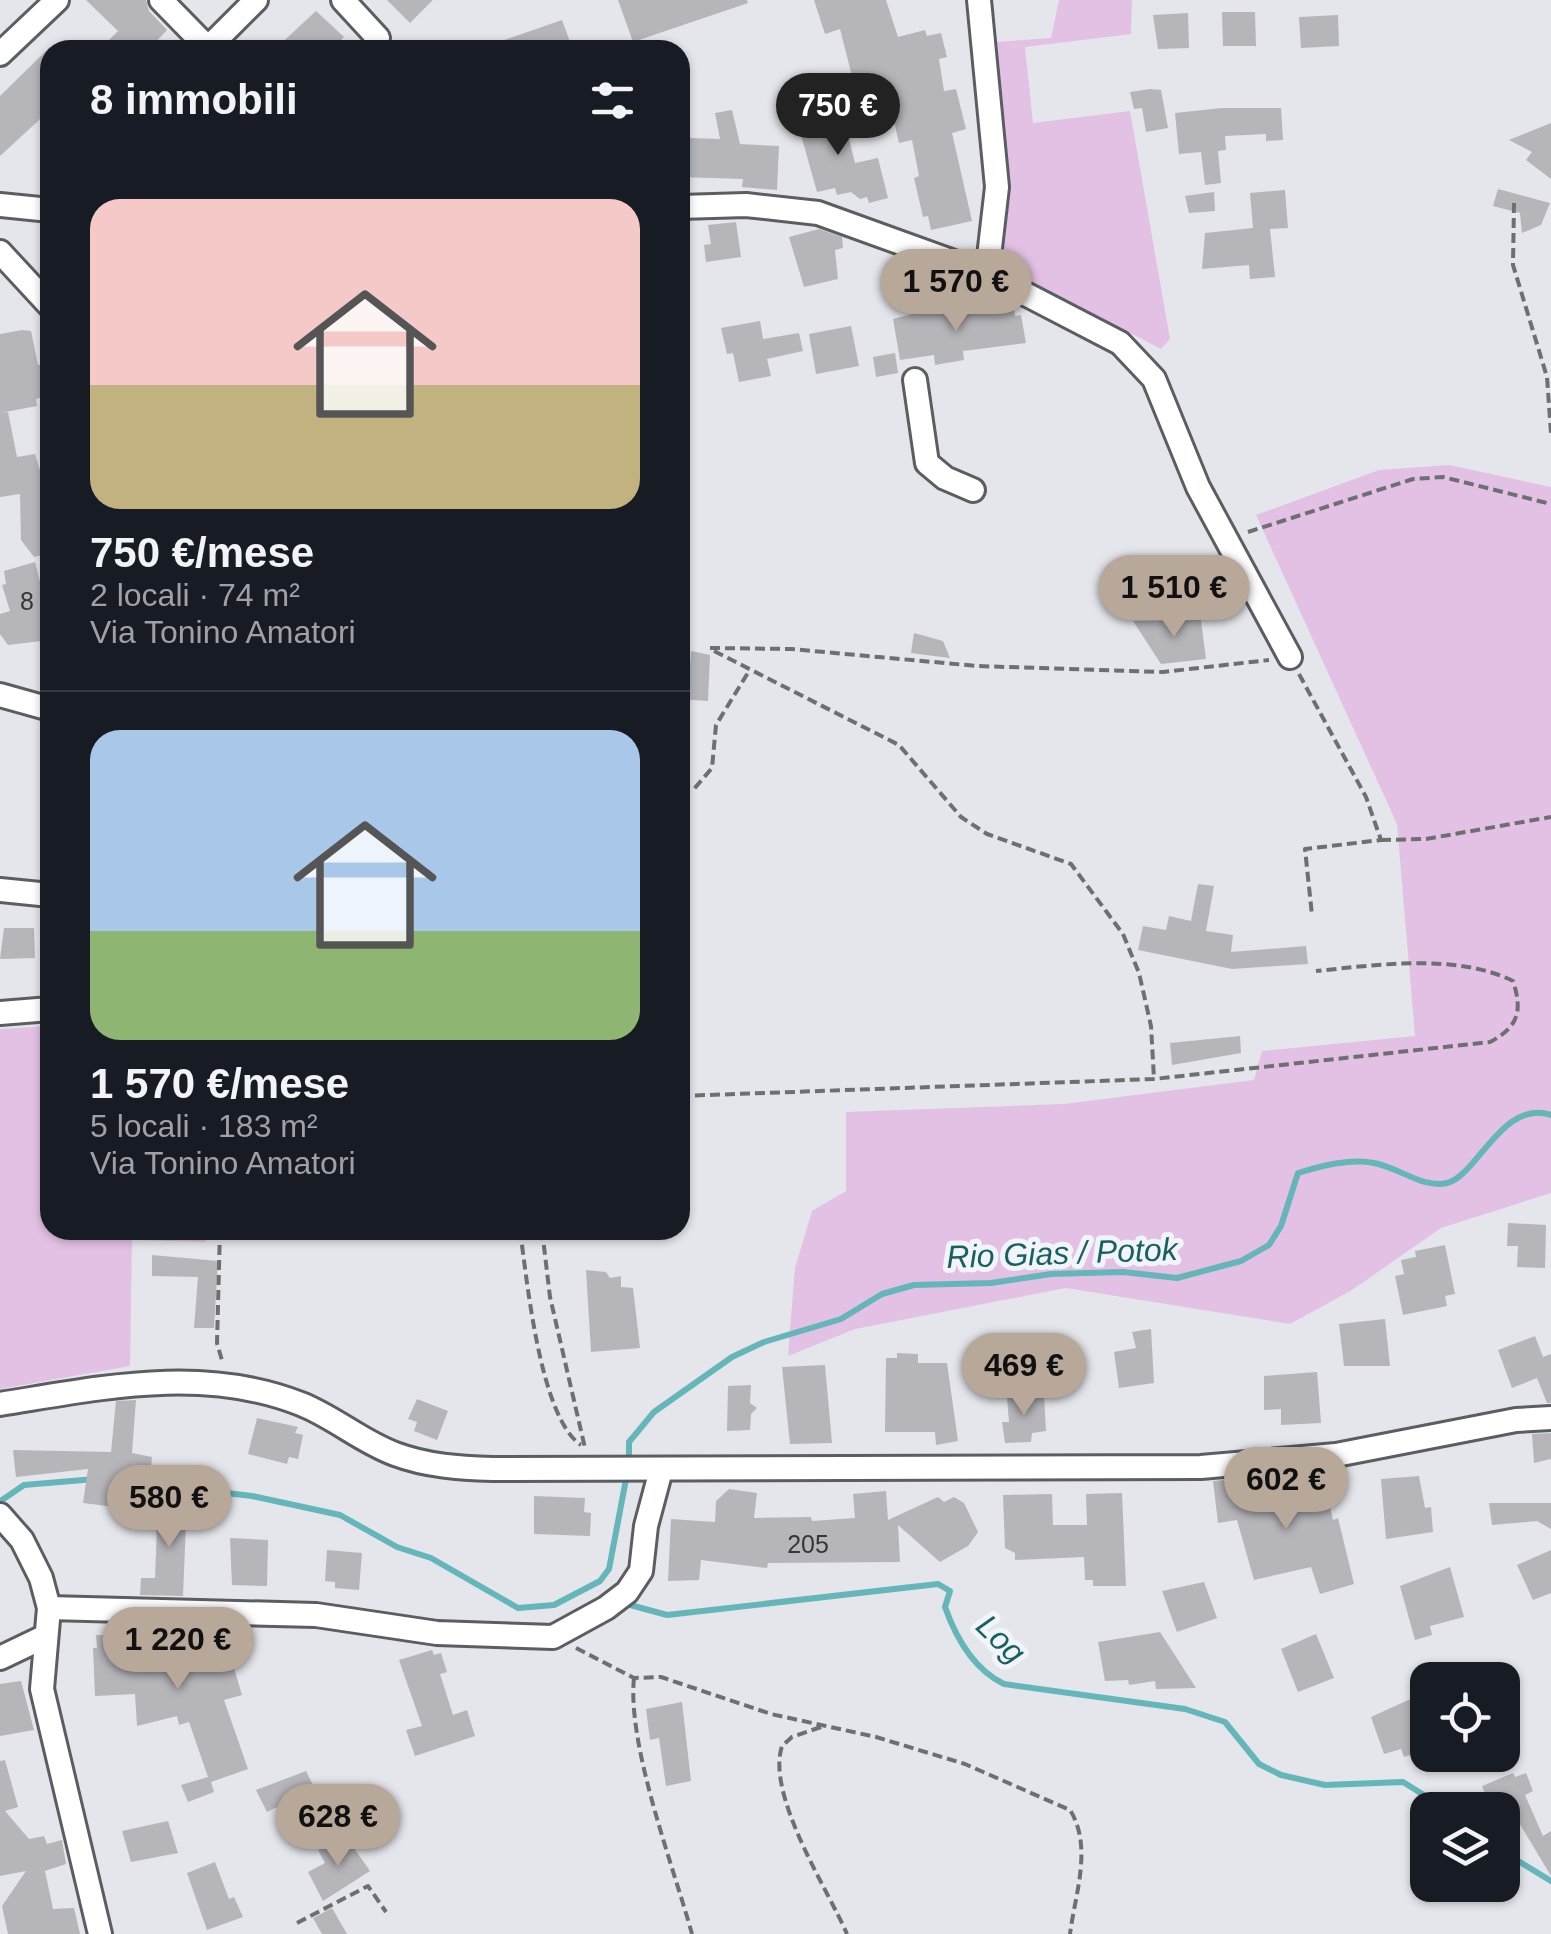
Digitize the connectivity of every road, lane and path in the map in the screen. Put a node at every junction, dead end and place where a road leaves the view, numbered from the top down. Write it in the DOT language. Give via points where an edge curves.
graph roads {
  1 [pos="57,0"];
  2 [pos="161,0"];
  3 [pos="256,0"];
  4 [pos="343,0"];
  5 [pos="979,0"];
  6 [pos="10,37"];
  7 [pos="200,40"];
  8 [pos="216,40"];
  9 [pos="377,40"];
  10 [pos="0,54"];
  11 [pos="1514,202"];
  12 [pos="0,205"];
  13 [pos="690,207"];
  14 [pos="40,209"];
  15 [pos="0,252"];
  16 [pos="987,274"];
  17 [pos="40,295"];
  18 [pos="915,380"];
  19 [pos="1551,433"];
  20 [pos="974,490"];
  21 [pos="1551,504"];
  22 [pos="1224,538"];
  23 [pos="1290,658"];
  24 [pos="749,672"];
  25 [pos="0,695"];
  26 [pos="40,706"];
  27 [pos="690,789"];
  28 [pos="1551,817"];
  29 [pos="1381,840"];
  30 [pos="0,890"];
  31 [pos="40,894"];
  32 [pos="1312,915"];
  33 [pos="1316,971"];
  34 [pos="40,1010"];
  35 [pos="0,1012"];
  36 [pos="1154,1079"];
  37 [pos="690,1096"];
  38 [pos="220,1240"];
  39 [pos="521,1240"];
  40 [pos="543,1240"];
  41 [pos="224,1384"];
  42 [pos="0,1404"];
  43 [pos="1551,1418"];
  44 [pos="661,1470"];
  45 [pos="0,1515"];
  46 [pos="49,1608"];
  47 [pos="44,1637"];
  48 [pos="554,1637"];
  49 [pos="0,1658"];
  50 [pos="634,1678"];
  51 [pos="826,1725"];
  52 [pos="386,1912"];
  53 [pos="296,1923"];
  54 [pos="100,1934"];
  55 [pos="692,1934"];
  56 [pos="847,1934"];
  57 [pos="1070,1934"];
  1 -- 6 [label="street"];
  2 -- 7 [label="street"];
  3 -- 8 [label="street"];
  4 -- 9 [label="street"];
  5 -- 16 [label="street" via="997,187"];
  6 -- 10 [label="street"];
  11 -- 19 [label="path" via="1513,265 1547,377"];
  12 -- 14 [label="street"];
  13 -- 16 [label="street" via="818,213"];
  15 -- 17 [label="street"];
  16 -- 22 [label="street" via="1136,356 1154,379"];
  18 -- 20 [label="street" via="927,463"];
  21 -- 22 [label="path" via="1443,477 1413,479"];
  22 -- 23 [label="street"];
  23 -- 24 [label="path" via="1163,672 710,648"];
  23 -- 29 [label="path" via="1359,783"];
  24 -- 27 [label="path" via="716,725 712,768"];
  24 -- 36 [label="path" via="899,745 961,817 987,834 1072,864 1123,934 1139,972"];
  25 -- 26 [label="street"];
  28 -- 29 [label="path" via="1426,839"];
  29 -- 32 [label="path" via="1304,849"];
  30 -- 31 [label="street"];
  33 -- 36 [label="path" via="1416,964 1496,973 1513,981 1519,1015 1510,1031 1490,1042 1452,1050"];
  34 -- 35 [label="street"];
  36 -- 37 [label="path"];
  38 -- 41 [label="path" via="217,1343"];
  39 -- 40 [label="path" via="534,1332 558,1423 584,1448"];
  41 -- 42 [label="street" via="132,1383"];
  41 -- 44 [label="street" via="302,1404 395,1454 444,1467"];
  43 -- 44 [label="street" via="1336,1455 1201,1466"];
  44 -- 48 [label="street" via="641,1572 606,1608"];
  45 -- 46 [label="street" via="22,1540"];
  46 -- 47 [label="street"];
  46 -- 48 [label="street" via="316,1614 437,1633"];
  47 -- 49 [label="street"];
  47 -- 54 [label="street" via="42,1690"];
  48 -- 50 [label="path"];
  50 -- 51 [label="path" via="661,1678"];
  50 -- 55 [label="path" via="638,1744"];
  51 -- 56 [label="path" via="782,1746 779,1774"];
  51 -- 57 [label="path" via="965,1764 1070,1810 1082,1856"];
  52 -- 53 [label="path" via="368,1886"];
}
